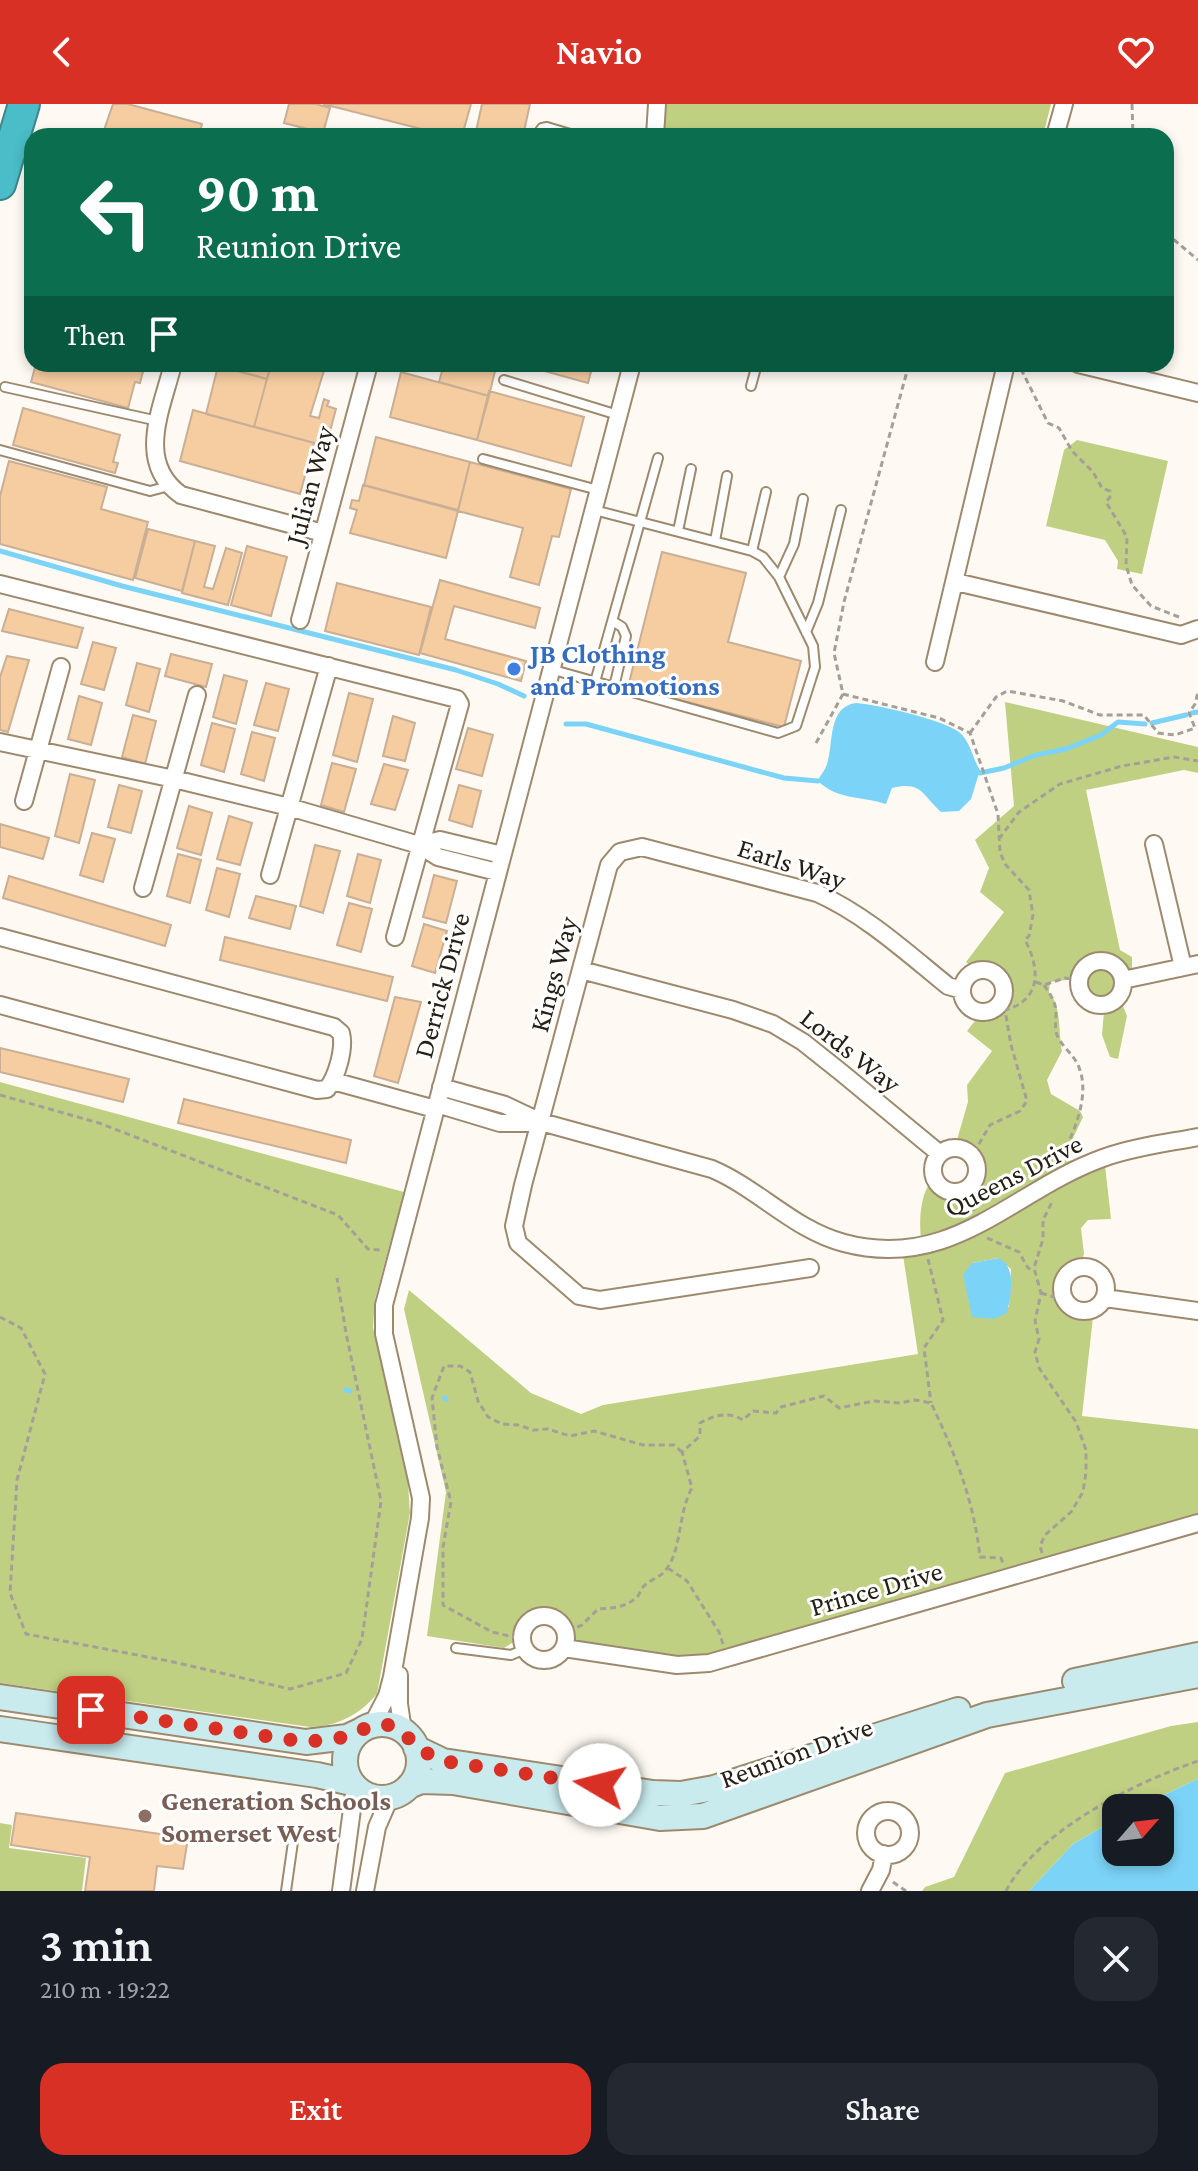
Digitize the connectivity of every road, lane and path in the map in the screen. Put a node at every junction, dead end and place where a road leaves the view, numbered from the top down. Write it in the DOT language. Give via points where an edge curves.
graph roads {
  1 [pos="24,104"];
  2 [pos="657,104"];
  3 [pos="1064,104"];
  4 [pos="1132,104"];
  5 [pos="656,128"];
  6 [pos="1057,128"];
  7 [pos="1133,128"];
  8 [pos="0,184"];
  9 [pos="1174,240"];
  10 [pos="1198,260"];
  11 [pos="171,372"];
  12 [pos="367,372"];
  13 [pos="630,372"];
  14 [pos="755,372"];
  15 [pos="907,372"];
  16 [pos="1004,372"];
  17 [pos="1022,372"];
  18 [pos="1111,372"];
  19 [pos="504,380"];
  20 [pos="751,386"];
  21 [pos="5,387"];
  22 [pos="1198,393"];
  23 [pos="618,415"];
  24 [pos="159,422"];
  25 [pos="0,450"];
  26 [pos="658,458"];
  27 [pos="483,459"];
  28 [pos="691,469"];
  29 [pos="727,476"];
  30 [pos="169,486"];
  31 [pos="598,490"];
  32 [pos="766,492"];
  33 [pos="803,499"];
  34 [pos="593,510"];
  35 [pos="841,510"];
  36 [pos="642,521"];
  37 [pos="678,531"];
  38 [pos="323,533"];
  39 [pos="715,541"];
  40 [pos="752,551"];
  41 [pos="779,577"];
  42 [pos="956,582"];
  43 [pos="0,584"];
  44 [pos="300,620"];
  45 [pos="614,622"];
  46 [pos="1196,630"];
  47 [pos="806,632"];
  48 [pos="935,662"];
  49 [pos="329,666"];
  50 [pos="61,667"];
  51 [pos="550,669"];
  52 [pos="595,682"];
  53 [pos="614,687"];
  54 [pos="1198,692"];
  55 [pos="843,694"];
  56 [pos="197,695"];
  57 [pos="1196,728"];
  58 [pos="970,733"];
  59 [pos="0,742"];
  60 [pos="816,743"];
  61 [pos="38,752"];
  62 [pos="1198,761"];
  63 [pos="174,779"];
  64 [pos="24,801"];
  65 [pos="289,807"];
  66 [pos="999,839"];
  67 [pos="1154,844"];
  68 [pos="419,845"];
  69 [pos="629,848"];
  70 [pos="502,855"];
  71 [pos="497,872"];
  72 [pos="270,875"];
  73 [pos="143,888"];
  74 [pos="0,937"];
  75 [pos="395,937"];
  76 [pos="1191,965"];
  77 [pos="581,970"];
  78 [pos="1080,980"];
  79 [pos="1123,980"];
  80 [pos="1036,982"];
  81 [pos="1044,985"];
  82 [pos="962,990"];
  83 [pos="0,1005"];
  84 [pos="1002,1007"];
  85 [pos="333,1081"];
  86 [pos="441,1087"];
  87 [pos="0,1095"];
  88 [pos="436,1106"];
  89 [pos="541,1122"];
  90 [pos="1198,1137"];
  91 [pos="940,1154"];
  92 [pos="972,1156"];
  93 [pos="1055,1167"];
  94 [pos="1055,1199"];
  95 [pos="924,1244"];
  96 [pos="398,1252"];
  97 [pos="810,1268"];
  98 [pos="337,1278"];
  99 [pos="1041,1293"];
  100 [pos="1063,1296"];
  101 [pos="1105,1298"];
  102 [pos="1198,1311"];
  103 [pos="0,1317"];
  104 [pos="931,1403"];
  105 [pos="682,1452"];
  106 [pos="1198,1523"];
  107 [pos="1046,1567"];
  108 [pos="668,1568"];
  109 [pos="1007,1578"];
  110 [pos="402,1625"];
  111 [pos="564,1640"];
  112 [pos="523,1644"];
  113 [pos="456,1648"];
  114 [pos="1198,1655"];
  115 [pos="728,1658"];
  116 [pos="1198,1675"];
  117 [pos="0,1697"];
  118 [pos="367,1728"];
  119 [pos="0,1729"];
  120 [pos="410,1739"];
  121 [pos="1198,1761"];
  122 [pos="354,1785"];
  123 [pos="399,1792"];
  124 [pos="293,1842"];
  125 [pos="884,1854"];
  126 [pos="286,1891"];
  127 [pos="341,1891"];
  128 [pos="365,1891"];
  129 [pos="870,1891"];
  130 [pos="1006,1891"];
  1 -- 8 [label="highway"];
  2 -- 5 [label="street"];
  3 -- 6 [label="street"];
  4 -- 7 [label="path"];
  9 -- 10 [label="path"];
  11 -- 24 [label="street"];
  12 -- 38 [label="street, Julian Way"];
  13 -- 23 [label="street, Derrick Drive"];
  14 -- 20 [label="lane"];
  15 -- 55 [label="path" via="844,602 834,653"];
  16 -- 42 [label="street"];
  17 -- 46 [label="path" via="1048,423 1059,428 1072,451 1110,491 1106,502 1127,537 1132,585 1151,606"];
  18 -- 22 [label="street"];
  19 -- 23 [label="lane"];
  21 -- 24 [label="lane"];
  23 -- 31 [label="street, Derrick Drive"];
  24 -- 30 [label="street" via="155,460"];
  25 -- 30 [label="lane" via="150,491"];
  26 -- 36 [label="lane"];
  27 -- 31 [label="lane"];
  28 -- 37 [label="lane"];
  29 -- 39 [label="lane"];
  30 -- 38 [label="street" via="181,495"];
  31 -- 34 [label="street, Derrick Drive"];
  32 -- 40 [label="lane"];
  33 -- 41 [label="lane" via="794,544"];
  34 -- 36 [label="lane"];
  34 -- 51 [label="street, Derrick Drive"];
  35 -- 47 [label="lane"];
  36 -- 37 [label="lane"];
  36 -- 45 [label="lane"];
  37 -- 39 [label="lane"];
  38 -- 44 [label="street, Julian Way"];
  39 -- 40 [label="lane"];
  40 -- 41 [label="lane"];
  41 -- 47 [label="lane"];
  42 -- 46 [label="street" via="1181,635"];
  42 -- 48 [label="street"];
  43 -- 49 [label="street"];
  45 -- 52 [label="lane"];
  45 -- 53 [label="lane" via="626,636"];
  47 -- 53 [label="lane" via="815,667 800,719 787,731 778,733"];
  49 -- 65 [label="street"];
  49 -- 68 [label="street" via="459,701"];
  50 -- 61 [label="street"];
  51 -- 52 [label="lane"];
  51 -- 70 [label="street, Derrick Drive"];
  52 -- 53 [label="lane"];
  54 -- 57 [label="path" via="1189,713"];
  55 -- 58 [label="path" via="939,718"];
  55 -- 60 [label="path"];
  56 -- 63 [label="street"];
  57 -- 58 [label="path" via="1175,735 1158,733 1144,715 1100,715 1063,701 1007,691 996,697"];
  58 -- 66 [label="path" via="998,814"];
  59 -- 61 [label="street"];
  61 -- 63 [label="street"];
  61 -- 64 [label="street"];
  62 -- 66 [label="path" via="1174,757 1060,784 1019,812"];
  63 -- 65 [label="street"];
  63 -- 73 [label="street"];
  65 -- 68 [label="street"];
  65 -- 72 [label="street"];
  66 -- 80 [label="path" via="1005,864 1029,890 1033,915 1025,940 1034,957"];
  67 -- 76 [label="street"];
  68 -- 70 [label="street" via="440,840"];
  68 -- 71 [label="street" via="438,857"];
  68 -- 75 [label="street"];
  69 -- 77 [label="street, Kings Way" via="609,865"];
  69 -- 82 [label="street, Earls Way" via="653,849 843,904 948,986"];
  70 -- 71 [label="street, Derrick Drive"];
  71 -- 86 [label="street, Derrick Drive"];
  74 -- 85 [label="street" via="334,1027 343,1038"];
  76 -- 79 [label="street"];
  77 -- 89 [label="street, Kings Way"];
  77 -- 91 [label="street, Lords Way" via="773,1024 803,1042"];
  78 -- 79 [label="street" via="1098,961 1111,964"];
  78 -- 79 [label="street" via="1088,1000 1102,1005 1120,994"];
  78 -- 81 [label="path" via="1065,978"];
  80 -- 81 [label="path"];
  80 -- 84 [label="path" via="1017,1006"];
  81 -- 93 [label="path" via="1056,1009 1056,1035 1082,1074 1083,1093 1071,1139"];
  82 -- 84 [label="street" via="974,1010"];
  82 -- 84 [label="street" via="969,975 988,970 1003,985"];
  83 -- 85 [label="street" via="317,1090 327,1089"];
  84 -- 92 [label="path" via="1027,1101 1020,1111 990,1125"];
  85 -- 88 [label="street, Queens Drive"];
  86 -- 88 [label="street, Derrick Drive"];
  86 -- 89 [label="street, Queens Drive" via="505,1105"];
  87 -- 96 [label="path" via="99,1123 338,1215 368,1249"];
  88 -- 89 [label="street, Queens Drive" via="500,1123"];
  88 -- 96 [label="street, Derrick Drive"];
  89 -- 95 [label="street, Queens Drive" via="712,1169 816,1234 843,1243 868,1248"];
  89 -- 97 [label="street, Kings Way" via="515,1236 523,1249 579,1296 600,1300"];
  90 -- 95 [label="street, Queens Drive" via="1103,1158 971,1230"];
  91 -- 92 [label="street" via="960,1148"];
  91 -- 92 [label="street" via="933,1166 936,1180 953,1192 967,1188 976,1177"];
  94 -- 99 [label="path" via="1043,1220 1034,1268"];
  95 -- 104 [label="path" via="943,1320 924,1348"];
  96 -- 110 [label="street, Derrick Drive" via="384,1305 384,1334 421,1498"];
  98 -- 103 [label="path" via="381,1501 362,1639 346,1673 290,1689 26,1634 10,1593 17,1480 45,1374 21,1328"];
  99 -- 100 [label="path"];
  99 -- 107 [label="path" via="1035,1321 1039,1368 1076,1422 1086,1450 1083,1492 1040,1546"];
  100 -- 101 [label="street" via="1082,1312 1096,1309"];
  100 -- 101 [label="street" via="1066,1276 1086,1267 1104,1277"];
  101 -- 102 [label="street"];
  104 -- 105 [label="path" via="874,1401 839,1408 824,1396 776,1413 753,1411 743,1420 732,1414 713,1415 700,1423 700,1436"];
  104 -- 109 [label="path" via="957,1456 980,1557 1001,1558"];
  105 -- 108 [label="path" via="692,1488"];
  105 -- 112 [label="path" via="674,1445 643,1445 594,1431 570,1436 502,1424 488,1417 478,1401 470,1372 444,1366 432,1398 451,1502 443,1547 443,1605"];
  106 -- 107 [label="street, Prince Drive"];
  107 -- 109 [label="street, Prince Drive"];
  108 -- 111 [label="path" via="645,1584 637,1597 622,1607 598,1609"];
  108 -- 115 [label="path" via="687,1581 719,1632"];
  109 -- 115 [label="street, Prince Drive"];
  110 -- 118 [label="street, Derrick Drive" via="389,1690"];
  110 -- 120 [label="street, Derrick Drive" via="398,1690"];
  111 -- 112 [label="street, Prince Drive" via="559,1654 546,1660 530,1656"];
  111 -- 112 [label="street, Prince Drive" via="559,1623 542,1616 526,1625"];
  111 -- 115 [label="street, Prince Drive" via="677,1665"];
  112 -- 113 [label="lane" via="511,1655"];
  114 -- 120 [label="street, Reunion Drive" via="982,1702 698,1792 653,1793 443,1761"];
  116 -- 123 [label="street, Reunion Drive" via="987,1715 692,1818 660,1818 453,1782 421,1781"];
  117 -- 118 [label="street" via="306,1742 347,1737"];
  118 -- 120 [label="street" via="388,1725"];
  118 -- 122 [label="street" via="350,1741 345,1758"];
  119 -- 122 [label="street" via="317,1775"];
  120 -- 123 [label="street" via="418,1765"];
  121 -- 130 [label="path" via="1087,1814 1018,1872"];
  122 -- 123 [label="street" via="371,1797"];
  122 -- 127 [label="street"];
  123 -- 128 [label="street" via="377,1827"];
  124 -- 126 [label="lane"];
  125 -- 129 [label="street"];
}
